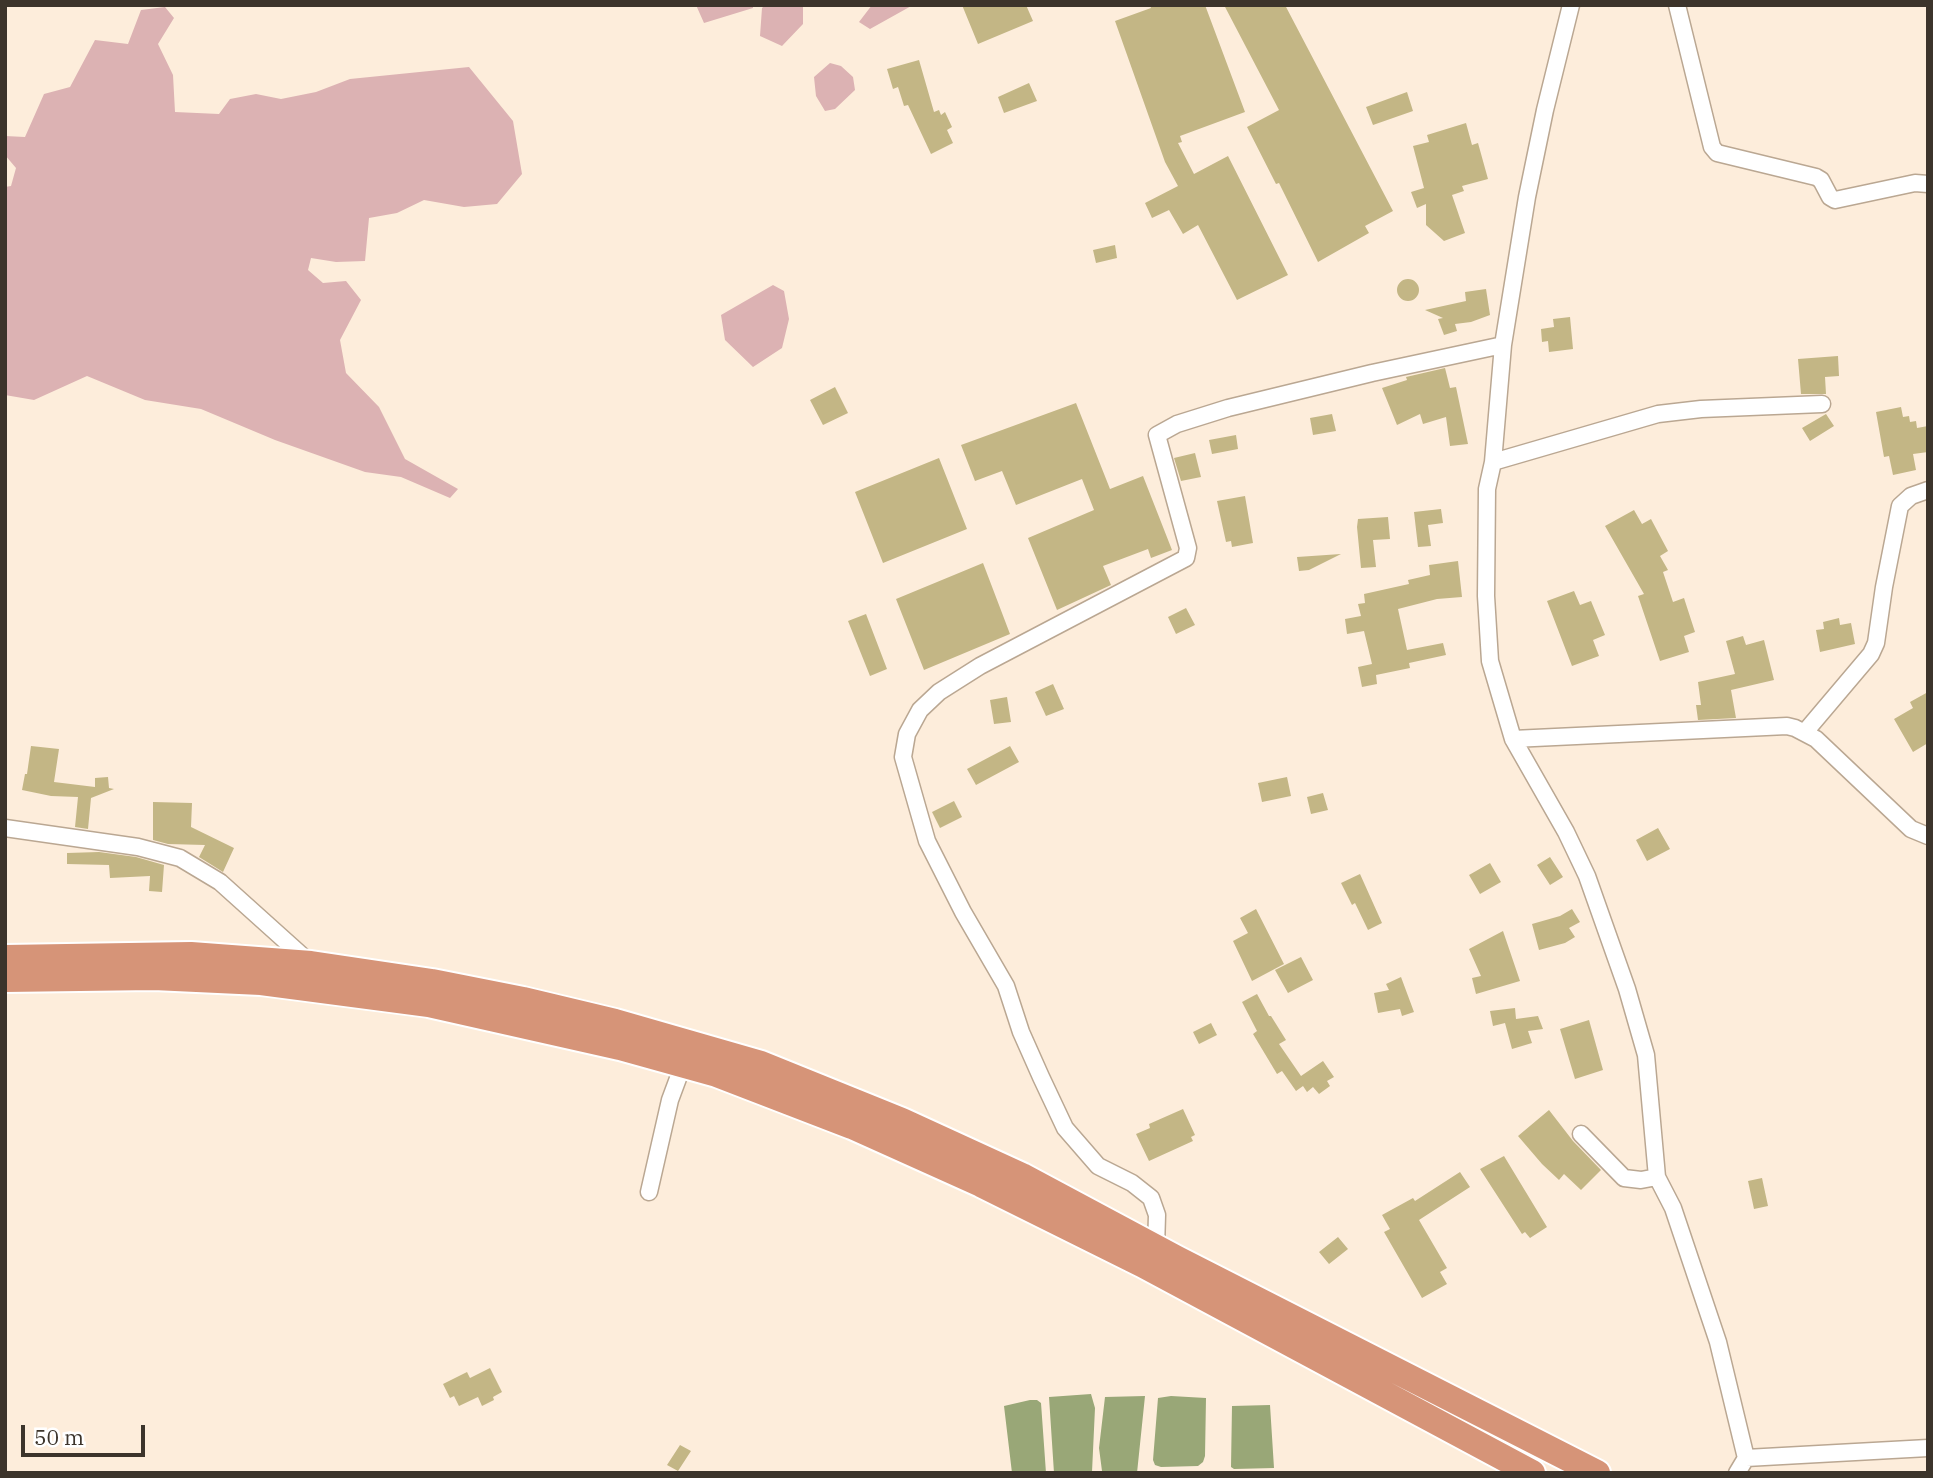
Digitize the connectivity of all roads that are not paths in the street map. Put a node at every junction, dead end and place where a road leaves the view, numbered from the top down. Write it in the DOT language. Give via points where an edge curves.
graph roads {
  1 [pos="1571,5"];
  2 [pos="1677,5"];
  3 [pos="1928,184"];
  4 [pos="1503,345"];
  5 [pos="1822,404"];
  6 [pos="1493,462"];
  7 [pos="1928,490"];
  8 [pos="1805,732"];
  9 [pos="1513,739"];
  10 [pos="5,828"];
  11 [pos="1928,836"];
  12 [pos="5,958"];
  13 [pos="311,964"];
  14 [pos="5,979"];
  15 [pos="684,1065"];
  16 [pos="1581,1134"];
  17 [pos="1657,1177"];
  18 [pos="649,1192"];
  19 [pos="1156,1248"];
  20 [pos="1928,1448"];
  21 [pos="1746,1458"];
  22 [pos="1532,1473"];
  23 [pos="1597,1473"];
  24 [pos="1737,1473"];
  1 -- 4 [label="street" via="1530,184"];
  2 -- 3 [label="street" via="1717,153 1816,177 1835,200"];
  4 -- 6 [label="street"];
  4 -- 19 [label="street" via="1228,408 1157,435 1188,548 1186,558 980,666 939,692 920,710 907,734 904,757 927,841 1006,986 1041,1077 1066,1128 1098,1167 1151,1198 1157,1215"];
  5 -- 6 [label="street" via="1658,414"];
  6 -- 9 [label="street" via="1486,583 1490,661"];
  7 -- 8 [label="street" via="1900,506 1877,643"];
  8 -- 9 [label="street" via="1787,726"];
  8 -- 11 [label="street" via="1911,829"];
  9 -- 17 [label="street" via="1587,876 1619,964 1646,1055"];
  10 -- 13 [label="street" via="146,848 180,858 220,882"];
  12 -- 13 [label="highway" via="191,955"];
  13 -- 19 [label="highway" via="500,994 761,1064 1010,1170"];
  14 -- 15 [label="highway" via="154,977 274,984 429,1004"];
  15 -- 18 [label="street" via="670,1100"];
  15 -- 22 [label="highway" via="852,1126 981,1184 1142,1264"];
  16 -- 17 [label="street" via="1624,1178"];
  17 -- 21 [label="street" via="1673,1208 1718,1342"];
  19 -- 23 [label="highway"];
  20 -- 21 [label="street"];
  21 -- 24 [label="street"];
}
